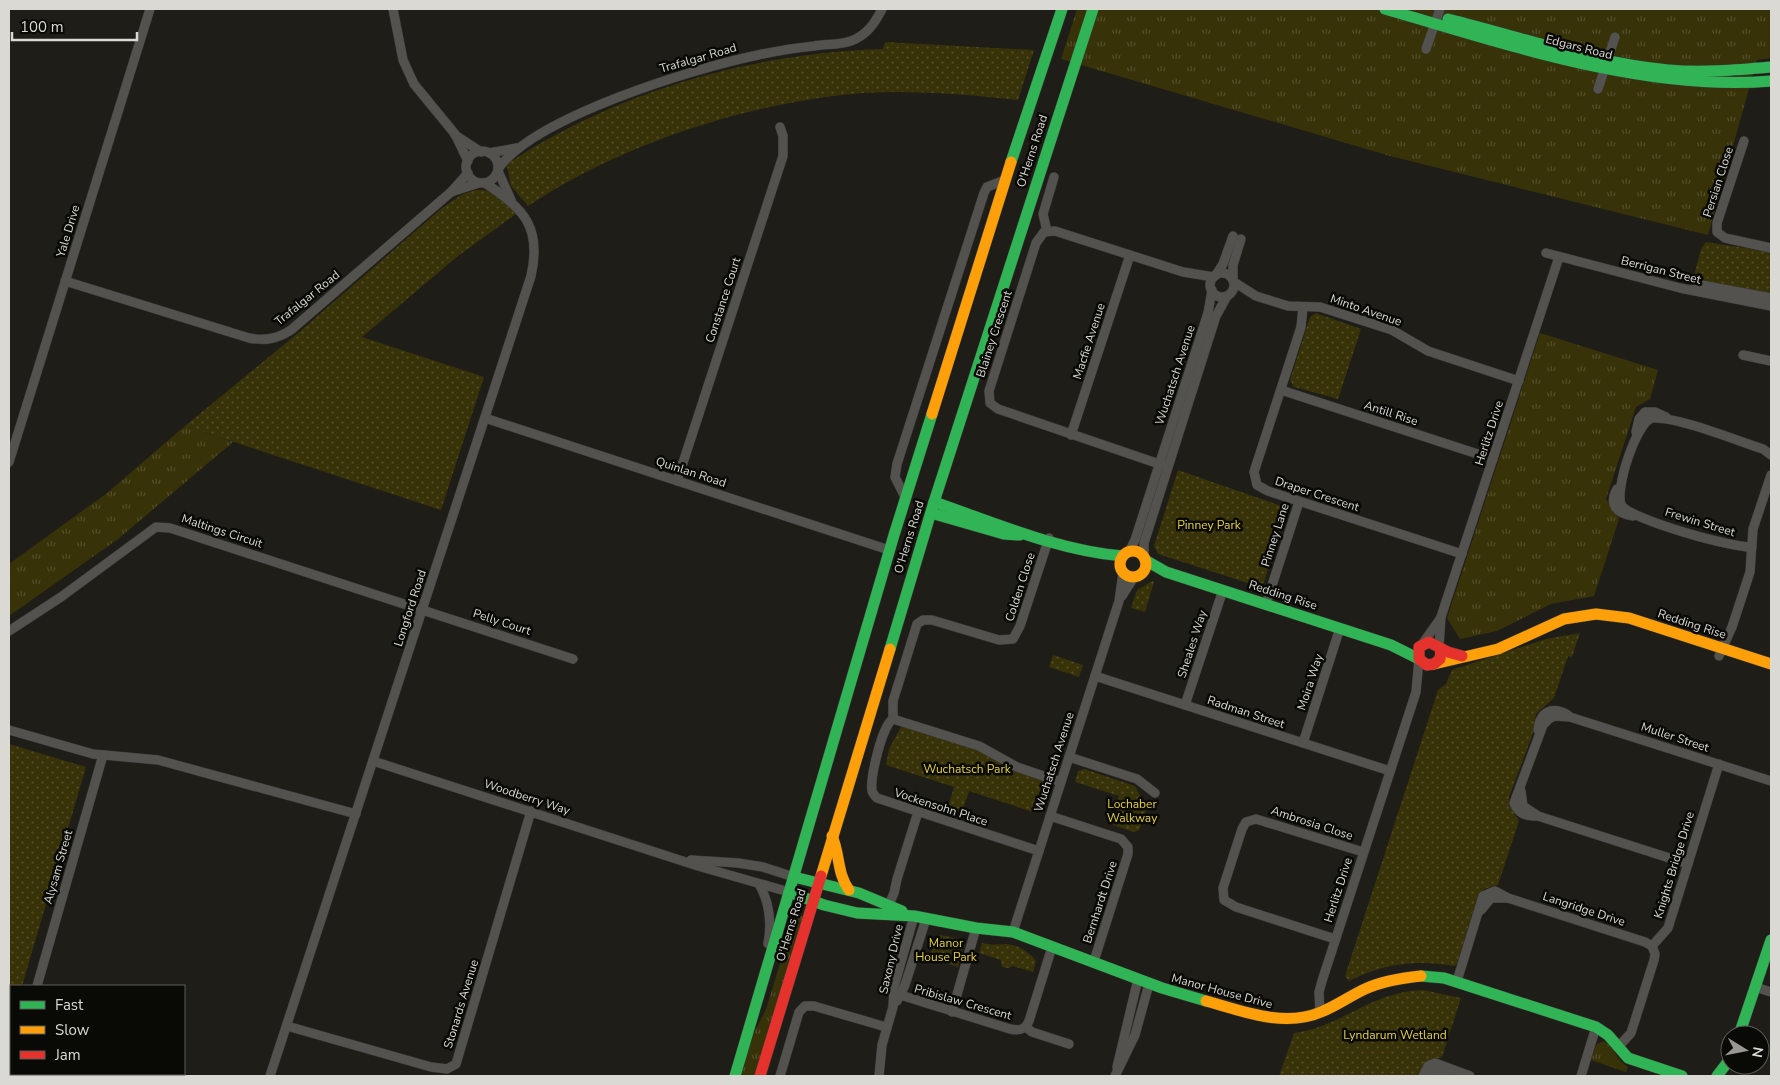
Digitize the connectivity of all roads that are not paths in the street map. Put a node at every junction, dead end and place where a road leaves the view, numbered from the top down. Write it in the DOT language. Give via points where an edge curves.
graph roads {
  1 [pos="150,9"];
  2 [pos="393,9"];
  3 [pos="882,9"];
  4 [pos="1062,9"];
  5 [pos="1093,9"];
  6 [pos="1385,9"];
  7 [pos="1408,9"];
  8 [pos="1438,16"];
  9 [pos="1615,37"];
  10 [pos="1426,49"];
  11 [pos="1606,64"];
  12 [pos="1771,67"];
  13 [pos="1771,81"];
  14 [pos="1598,89"];
  15 [pos="780,127"];
  16 [pos="455,134"];
  17 [pos="1744,141"];
  18 [pos="519,147"];
  19 [pos="485,152"];
  20 [pos="468,161"];
  21 [pos="498,170"];
  22 [pos="468,173"];
  23 [pos="1054,177"];
  24 [pos="1005,180"];
  25 [pos="482,183"];
  26 [pos="451,192"];
  27 [pos="511,200"];
  28 [pos="1047,231"];
  29 [pos="1771,248"];
  30 [pos="1546,253"];
  31 [pos="1130,255"];
  32 [pos="1559,257"];
  33 [pos="1183,272"];
  34 [pos="1215,276"];
  35 [pos="65,281"];
  36 [pos="1233,281"];
  37 [pos="1695,288"];
  38 [pos="1211,289"];
  39 [pos="1227,296"];
  40 [pos="1256,296"];
  41 [pos="1771,298"];
  42 [pos="1771,306"];
  43 [pos="1303,307"];
  44 [pos="1743,355"];
  45 [pos="1771,361"];
  46 [pos="1519,381"];
  47 [pos="1281,390"];
  48 [pos="485,418"];
  49 [pos="1072,435"];
  50 [pos="1771,455"];
  51 [pos="1493,459"];
  52 [pos="9,462"];
  53 [pos="1163,466"];
  54 [pos="1771,475"];
  55 [pos="677,481"];
  56 [pos="906,497"];
  57 [pos="1299,502"];
  58 [pos="933,508"];
  59 [pos="1049,538"];
  60 [pos="1752,547"];
  61 [pos="889,550"];
  62 [pos="1462,554"];
  63 [pos="1144,558"];
  64 [pos="1129,566"];
  65 [pos="1166,572"];
  66 [pos="1223,590"];
  67 [pos="1266,604"];
  68 [pos="422,610"];
  69 [pos="1441,617"];
  70 [pos="923,620"];
  71 [pos="1340,628"];
  72 [pos="9,632"];
  73 [pos="1423,644"];
  74 [pos="1391,645"];
  75 [pos="1440,647"];
  76 [pos="1724,653"];
  77 [pos="1463,656"];
  78 [pos="573,659"];
  79 [pos="1419,659"];
  80 [pos="1434,664"];
  81 [pos="1095,676"];
  82 [pos="1416,692"];
  83 [pos="1185,705"];
  84 [pos="893,719"];
  85 [pos="9,730"];
  86 [pos="1303,743"];
  87 [pos="103,755"];
  88 [pos="1069,757"];
  89 [pos="373,761"];
  90 [pos="1719,764"];
  91 [pos="1390,771"];
  92 [pos="1771,781"];
  93 [pos="1061,782"];
  94 [pos="1155,793"];
  95 [pos="531,812"];
  96 [pos="918,812"];
  97 [pos="356,814"];
  98 [pos="1050,816"];
  99 [pos="832,836"];
  100 [pos="1039,851"];
  101 [pos="1363,852"];
  102 [pos="673,857"];
  103 [pos="1688,864"];
  104 [pos="794,877"];
  105 [pos="818,883"];
  106 [pos="759,884"];
  107 [pos="849,890"];
  108 [pos="789,892"];
  109 [pos="813,900"];
  110 [pos="885,908"];
  111 [pos="839,909"];
  112 [pos="808,916"];
  113 [pos="914,916"];
  114 [pos="926,919"];
  115 [pos="976,928"];
  116 [pos="1013,932"];
  117 [pos="1335,939"];
  118 [pos="1771,940"];
  119 [pos="1652,946"];
  120 [pos="1052,947"];
  121 [pos="1094,961"];
  122 [pos="1138,979"];
  123 [pos="1457,982"];
  124 [pos="762,984"];
  125 [pos="1149,984"];
  126 [pos="37,985"];
  127 [pos="1755,987"];
  128 [pos="1771,992"];
  129 [pos="897,994"];
  130 [pos="1325,1011"];
  131 [pos="952,1012"];
  132 [pos="1743,1025"];
  133 [pos="287,1026"];
  134 [pos="886,1027"];
  135 [pos="1026,1027"];
  136 [pos="1599,1028"];
  137 [pos="1617,1043"];
  138 [pos="1069,1044"];
  139 [pos="1453,1071"];
  140 [pos="270,1076"];
  141 [pos="735,1076"];
  142 [pos="760,1076"];
  143 [pos="780,1076"];
  144 [pos="879,1076"];
  145 [pos="1118,1076"];
  146 [pos="1423,1076"];
  147 [pos="1428,1076"];
  148 [pos="1470,1076"];
  149 [pos="1581,1076"];
  150 [pos="1682,1076"];
  151 [pos="1716,1076"];
  152 [pos="1722,1076"];
  1 -- 35 [label="street, Yale Drive"];
  2 -- 16 [label="street" via="403,60 414,84"];
  3 -- 18 [label="street, Trafalgar Road" via="872,26 851,41 757,55 694,71 605,103"];
  4 -- 24 [label="main road, O'Herns Road"];
  5 -- 58 [label="main road, O'Herns Road"];
  6 -- 8 [label="main road, Edgars Road"];
  7 -- 8 [label="main road, Edgars Road"];
  8 -- 10 [label="street"];
  8 -- 11 [label="main road, Edgars Road"];
  9 -- 11 [label="street"];
  11 -- 12 [label="main road, Edgars Road" via="1669,70"];
  11 -- 13 [label="main road, Edgars Road" via="1653,78 1724,84"];
  11 -- 14 [label="street"];
  15 -- 55 [label="street, Constance Court" via="783,156"];
  16 -- 19 [label="street"];
  16 -- 20 [label="street"];
  17 -- 29 [label="street, Persian Close" via="1717,223 1717,232 1725,238"];
  18 -- 19 [label="street, Trafalgar Road"];
  18 -- 21 [label="street, Trafalgar Road"];
  19 -- 20 [label="street"];
  19 -- 21 [label="street" via="496,160"];
  20 -- 22 [label="street"];
  21 -- 25 [label="street" via="493,179"];
  21 -- 27 [label="street, Longford Road"];
  22 -- 25 [label="street"];
  22 -- 26 [label="street, Trafalgar Road"];
  23 -- 28 [label="street" via="1043,214"];
  24 -- 56 [label="main road, O'Herns Road"];
  24 -- 56 [label="street, O'Herns Road" via="987,186 897,464 895,477"];
  25 -- 26 [label="street, Trafalgar Road"];
  25 -- 27 [label="street, Longford Road"];
  26 -- 35 [label="street, Trafalgar Road" via="291,330 268,340 249,338"];
  27 -- 48 [label="street, Longford Road" via="529,225 534,263"];
  28 -- 31 [label="street"];
  28 -- 49 [label="street, Blainey Crescent" via="1036,243 988,396 992,406 998,409"];
  30 -- 32 [label="street, Berrigan Street"];
  31 -- 33 [label="street"];
  31 -- 49 [label="street, Macfie Avenue"];
  32 -- 37 [label="street, Berrigan Street"];
  32 -- 46 [label="street, Herlitz Drive"];
  33 -- 34 [label="street"];
  33 -- 38 [label="street"];
  34 -- 36 [label="street" via="1224,273"];
  34 -- 36 [label="street" via="1237,237"];
  34 -- 38 [label="street"];
  35 -- 52 [label="street, Yale Drive"];
  36 -- 39 [label="street" via="1233,290"];
  36 -- 40 [label="street, Minto Avenue"];
  37 -- 41 [label="street, Berrigan Street"];
  37 -- 42 [label="street, Berrigan Street"];
  38 -- 39 [label="street" via="1220,296"];
  38 -- 53 [label="street, Wuchatsch Avenue" via="1208,313"];
  39 -- 40 [label="street, Minto Avenue"];
  39 -- 53 [label="street, Wuchatsch Avenue" via="1216,316"];
  40 -- 43 [label="street, Minto Avenue"];
  43 -- 46 [label="street, Minto Avenue" via="1320,307 1392,330 1428,351"];
  43 -- 47 [label="street, Draper Crescent"];
  44 -- 45 [label="street"];
  46 -- 51 [label="street, Herlitz Drive"];
  47 -- 51 [label="street, Antill Rise"];
  47 -- 57 [label="street, Draper Crescent" via="1254,477 1262,488"];
  48 -- 55 [label="street, Quinlan Road"];
  48 -- 68 [label="street, Longford Road"];
  49 -- 53 [label="street, Blainey Crescent"];
  50 -- 60 [label="street, Frewin Street" via="1763,449 1670,420 1648,419 1636,438 1613,498 1615,509 1621,514 1641,517 1731,546"];
  51 -- 62 [label="street, Herlitz Drive"];
  53 -- 63 [label="street, Wuchatsch Avenue" via="1144,543"];
  53 -- 64 [label="street, Wuchatsch Avenue" via="1135,540"];
  54 -- 60 [label="street" via="1753,529"];
  55 -- 61 [label="street, Quinlan Road"];
  56 -- 61 [label="main road, O'Herns Road"];
  57 -- 62 [label="street, Draper Crescent"];
  57 -- 67 [label="street, Pinney Lane"];
  58 -- 59 [label="main road, Redding Rise"];
  58 -- 99 [label="main road, O'Herns Road"];
  59 -- 64 [label="main road, Redding Rise"];
  59 -- 70 [label="street, Colden Close" via="1013,639 998,640"];
  60 -- 76 [label="street" via="1752,564"];
  61 -- 104 [label="main road, O'Herns Road"];
  62 -- 69 [label="street, Herlitz Drive"];
  63 -- 64 [label="main road, Redding Rise" via="1137,552"];
  63 -- 64 [label="main road" via="1146,567"];
  63 -- 65 [label="main road, Redding Rise"];
  64 -- 65 [label="main road, Redding Rise"];
  64 -- 81 [label="street, Wuchatsch Avenue"];
  65 -- 66 [label="main road, Redding Rise"];
  66 -- 67 [label="main road, Redding Rise"];
  66 -- 83 [label="street, Sheales Way"];
  67 -- 71 [label="main road, Redding Rise"];
  68 -- 72 [label="street, Maltings Circuit" via="170,528 156,527"];
  68 -- 78 [label="street, Pelly Court"];
  68 -- 89 [label="street, Longford Road"];
  69 -- 73 [label="street, Herlitz Drive"];
  69 -- 75 [label="street, Herlitz Drive"];
  70 -- 84 [label="street, Vockensohn Place" via="915,629 893,701"];
  71 -- 74 [label="main road, Redding Rise"];
  71 -- 86 [label="street, Moira Way"];
  73 -- 74 [label="main road, Redding Rise" via="1410,647"];
  73 -- 75 [label="main road" via="1429,642"];
  73 -- 79 [label="main road" via="1418,651"];
  74 -- 79 [label="main road, Redding Rise"];
  75 -- 77 [label="main road, Redding Rise"];
  75 -- 80 [label="main road" via="1441,656"];
  76 -- 77 [label="main road, Redding Rise" via="1626,626 1575,617 1544,626 1498,650"];
  77 -- 80 [label="main road, Redding Rise"];
  79 -- 80 [label="main road" via="1427,665"];
  79 -- 82 [label="street, Herlitz Drive"];
  80 -- 82 [label="street, Herlitz Drive"];
  81 -- 83 [label="street, Radman Street"];
  81 -- 88 [label="street, Wuchatsch Avenue"];
  82 -- 91 [label="street, Herlitz Drive"];
  83 -- 86 [label="street, Radman Street"];
  84 -- 93 [label="street" via="979,746 1017,767"];
  84 -- 96 [label="street, Vockensohn Place" via="886,725 882,736 872,791 880,800"];
  85 -- 87 [label="street"];
  86 -- 91 [label="street, Radman Street"];
  87 -- 97 [label="street" via="158,760"];
  87 -- 126 [label="street, Alysam Street"];
  88 -- 93 [label="street, Wuchatsch Avenue"];
  88 -- 94 [label="street" via="1137,779"];
  89 -- 95 [label="street, Woodberry Way"];
  89 -- 97 [label="street, Longford Road"];
  90 -- 92 [label="street, Muller Street"];
  90 -- 103 [label="street, Knights Bridge Drive"];
  90 -- 103 [label="street, Muller Street" via="1570,717 1550,718 1538,735 1522,785 1520,796 1523,806 1538,816"];
  91 -- 101 [label="street, Herlitz Drive"];
  93 -- 98 [label="street, Wuchatsch Avenue"];
  95 -- 102 [label="street, Woodberry Way"];
  95 -- 133 [label="street, Stonards Avenue" via="456,1064 447,1069 431,1067"];
  96 -- 100 [label="street, Vockensohn Place"];
  96 -- 110 [label="street"];
  97 -- 133 [label="street, Longford Road"];
  98 -- 100 [label="street, Wuchatsch Avenue"];
  98 -- 121 [label="street, Bernhardt Drive" via="1121,839 1128,847"];
  99 -- 105 [label="main road, O'Herns Road"];
  99 -- 107 [label="main road" via="838,847 840,875"];
  100 -- 116 [label="street, Wuchatsch Avenue"];
  101 -- 117 [label="street, Herlitz Drive"];
  101 -- 117 [label="street, Ambrosia Close" via="1256,818 1246,822 1242,829 1223,888 1224,900 1236,907"];
  102 -- 104 [label="street, Woodberry Way" via="763,867"];
  102 -- 106 [label="street, Woodberry Way"];
  103 -- 119 [label="street, Knights Bridge Drive" via="1668,928"];
  104 -- 105 [label="main road, Manor House Drive"];
  104 -- 108 [label="main road, O'Herns Road"];
  105 -- 107 [label="main road, Manor House Drive"];
  105 -- 109 [label="main road, O'Herns Road"];
  106 -- 108 [label="street, Woodberry Way"];
  106 -- 124 [label="street" via="768,904 771,928"];
  107 -- 110 [label="main road, Manor House Drive"];
  108 -- 109 [label="main road, Manor House Drive"];
  108 -- 124 [label="main road, O'Herns Road"];
  109 -- 111 [label="main road, Manor House Drive"];
  109 -- 112 [label="main road, O'Herns Road"];
  110 -- 111 [label="main road, Manor House Drive"];
  110 -- 113 [label="main road, Manor House Drive"];
  111 -- 112 [label="main road"];
  112 -- 142 [label="main road, O'Herns Road"];
  113 -- 114 [label="main road, Manor House Drive"];
  113 -- 129 [label="street, Saxony Drive"];
  114 -- 115 [label="main road, Manor House Drive"];
  114 -- 129 [label="street, Saxony Drive" via="906,985"];
  115 -- 116 [label="main road, Manor House Drive"];
  115 -- 131 [label="street"];
  116 -- 120 [label="main road, Manor House Drive"];
  117 -- 130 [label="street, Herlitz Drive" via="1322,981"];
  118 -- 127 [label="main road"];
  119 -- 123 [label="street, Langridge Drive" via="1494,891 1488,892 1483,896"];
  119 -- 137 [label="street" via="1654,960 1634,1025 1628,1038"];
  120 -- 121 [label="main road, Manor House Drive"];
  120 -- 135 [label="street, Pribislaw Crescent"];
  121 -- 122 [label="main road, Manor House Drive"];
  122 -- 125 [label="main road, Manor House Drive"];
  122 -- 145 [label="street" via="1122,1038"];
  123 -- 130 [label="main road, Manor House Drive" via="1425,976 1395,978 1366,988"];
  123 -- 136 [label="main road, Manor House Drive"];
  124 -- 141 [label="main road, O'Herns Road"];
  125 -- 130 [label="main road, Manor House Drive" via="1266,1018 1298,1018"];
  125 -- 145 [label="street" via="1135,1035"];
  127 -- 128 [label="street"];
  127 -- 132 [label="main road"];
  129 -- 131 [label="street, Pribislaw Crescent"];
  129 -- 134 [label="street, Saxony Drive"];
  131 -- 135 [label="street, Pribislaw Crescent" via="1014,1030"];
  133 -- 140 [label="street, Longford Road"];
  134 -- 143 [label="street" via="816,1006 805,1006 799,1012"];
  134 -- 144 [label="street, Saxony Drive"];
  135 -- 138 [label="street, Pribislaw Crescent"];
  136 -- 137 [label="main road, Manor House Drive"];
  136 -- 149 [label="street"];
  137 -- 150 [label="main road, Manor House Drive" via="1632,1060"];
  139 -- 146 [label="street" via="1435,1063 1428,1066"];
  139 -- 147 [label="street" via="1439,1070"];
  139 -- 148 [label="street"];
  151 -- 152 [label="main road"];
}
